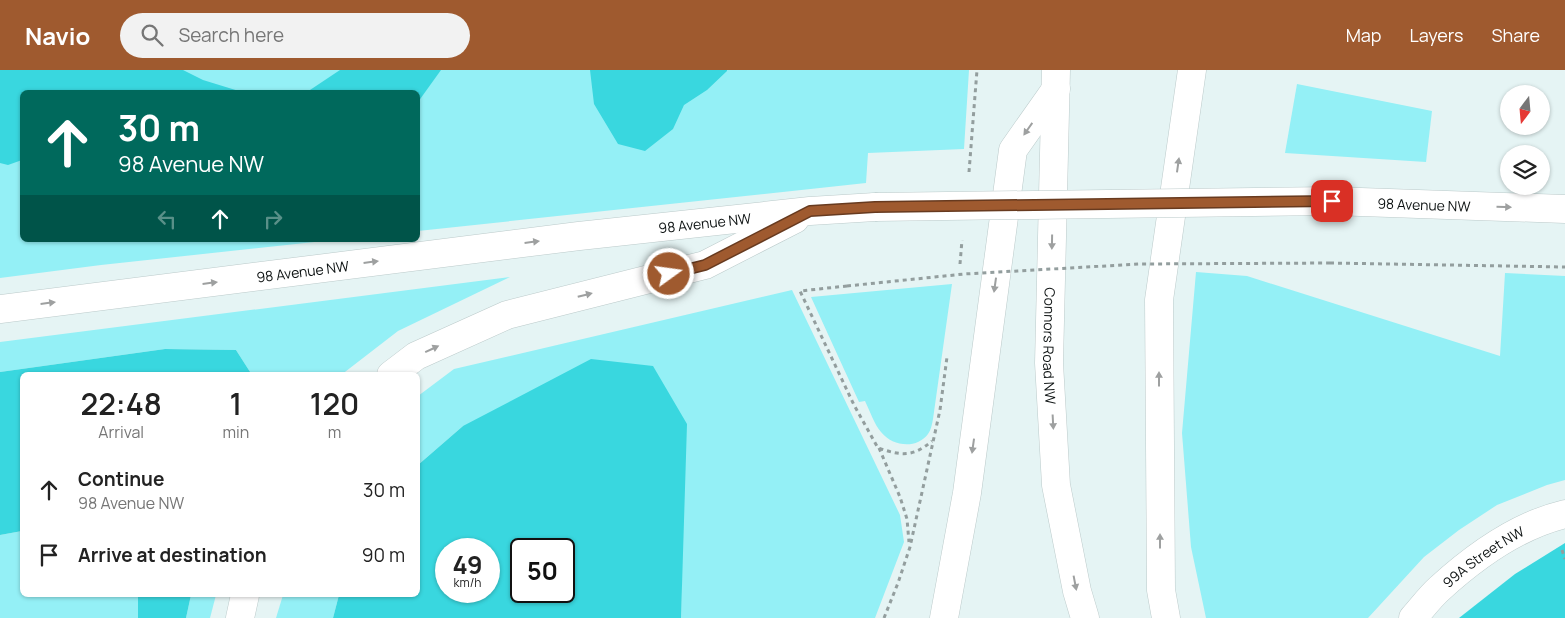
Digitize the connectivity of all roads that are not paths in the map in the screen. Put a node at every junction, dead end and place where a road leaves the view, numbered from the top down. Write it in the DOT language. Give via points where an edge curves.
graph roads {
  1 [pos="1192,70"];
  2 [pos="1056,79"];
  3 [pos="1565,209"];
  4 [pos="810,211"];
  5 [pos="0,309"];
  6 [pos="395,372"];
  7 [pos="1565,514"];
  8 [pos="245,597"];
  9 [pos="240,618"];
  10 [pos="944,618"];
  11 [pos="1085,618"];
  12 [pos="1166,618"];
  13 [pos="1413,618"];
  12 -- 1 [label="main road, one-way" via="1161,590 1159,300"];
  2 -- 10 [label="main road, one-way" via="1013,150 967,493"];
  2 -- 11 [label="main road, Connors Road NW, one-way" via="1050,363 1052,419 1056,485"];
  4 -- 3 [label="main road, 98 Avenue NW, one-way, bridge" via="875,207 1332,201"];
  5 -- 4 [label="main road, 98 Avenue NW, one-way" via="579,236"];
  6 -- 4 [label="main road, one-way" via="416,356 507,315 705,265"];
  7 -- 13 [label="main road, 99A Street NW" via="1499,542 1438,589"];
  8 -- 9 [label="main road"];
}
